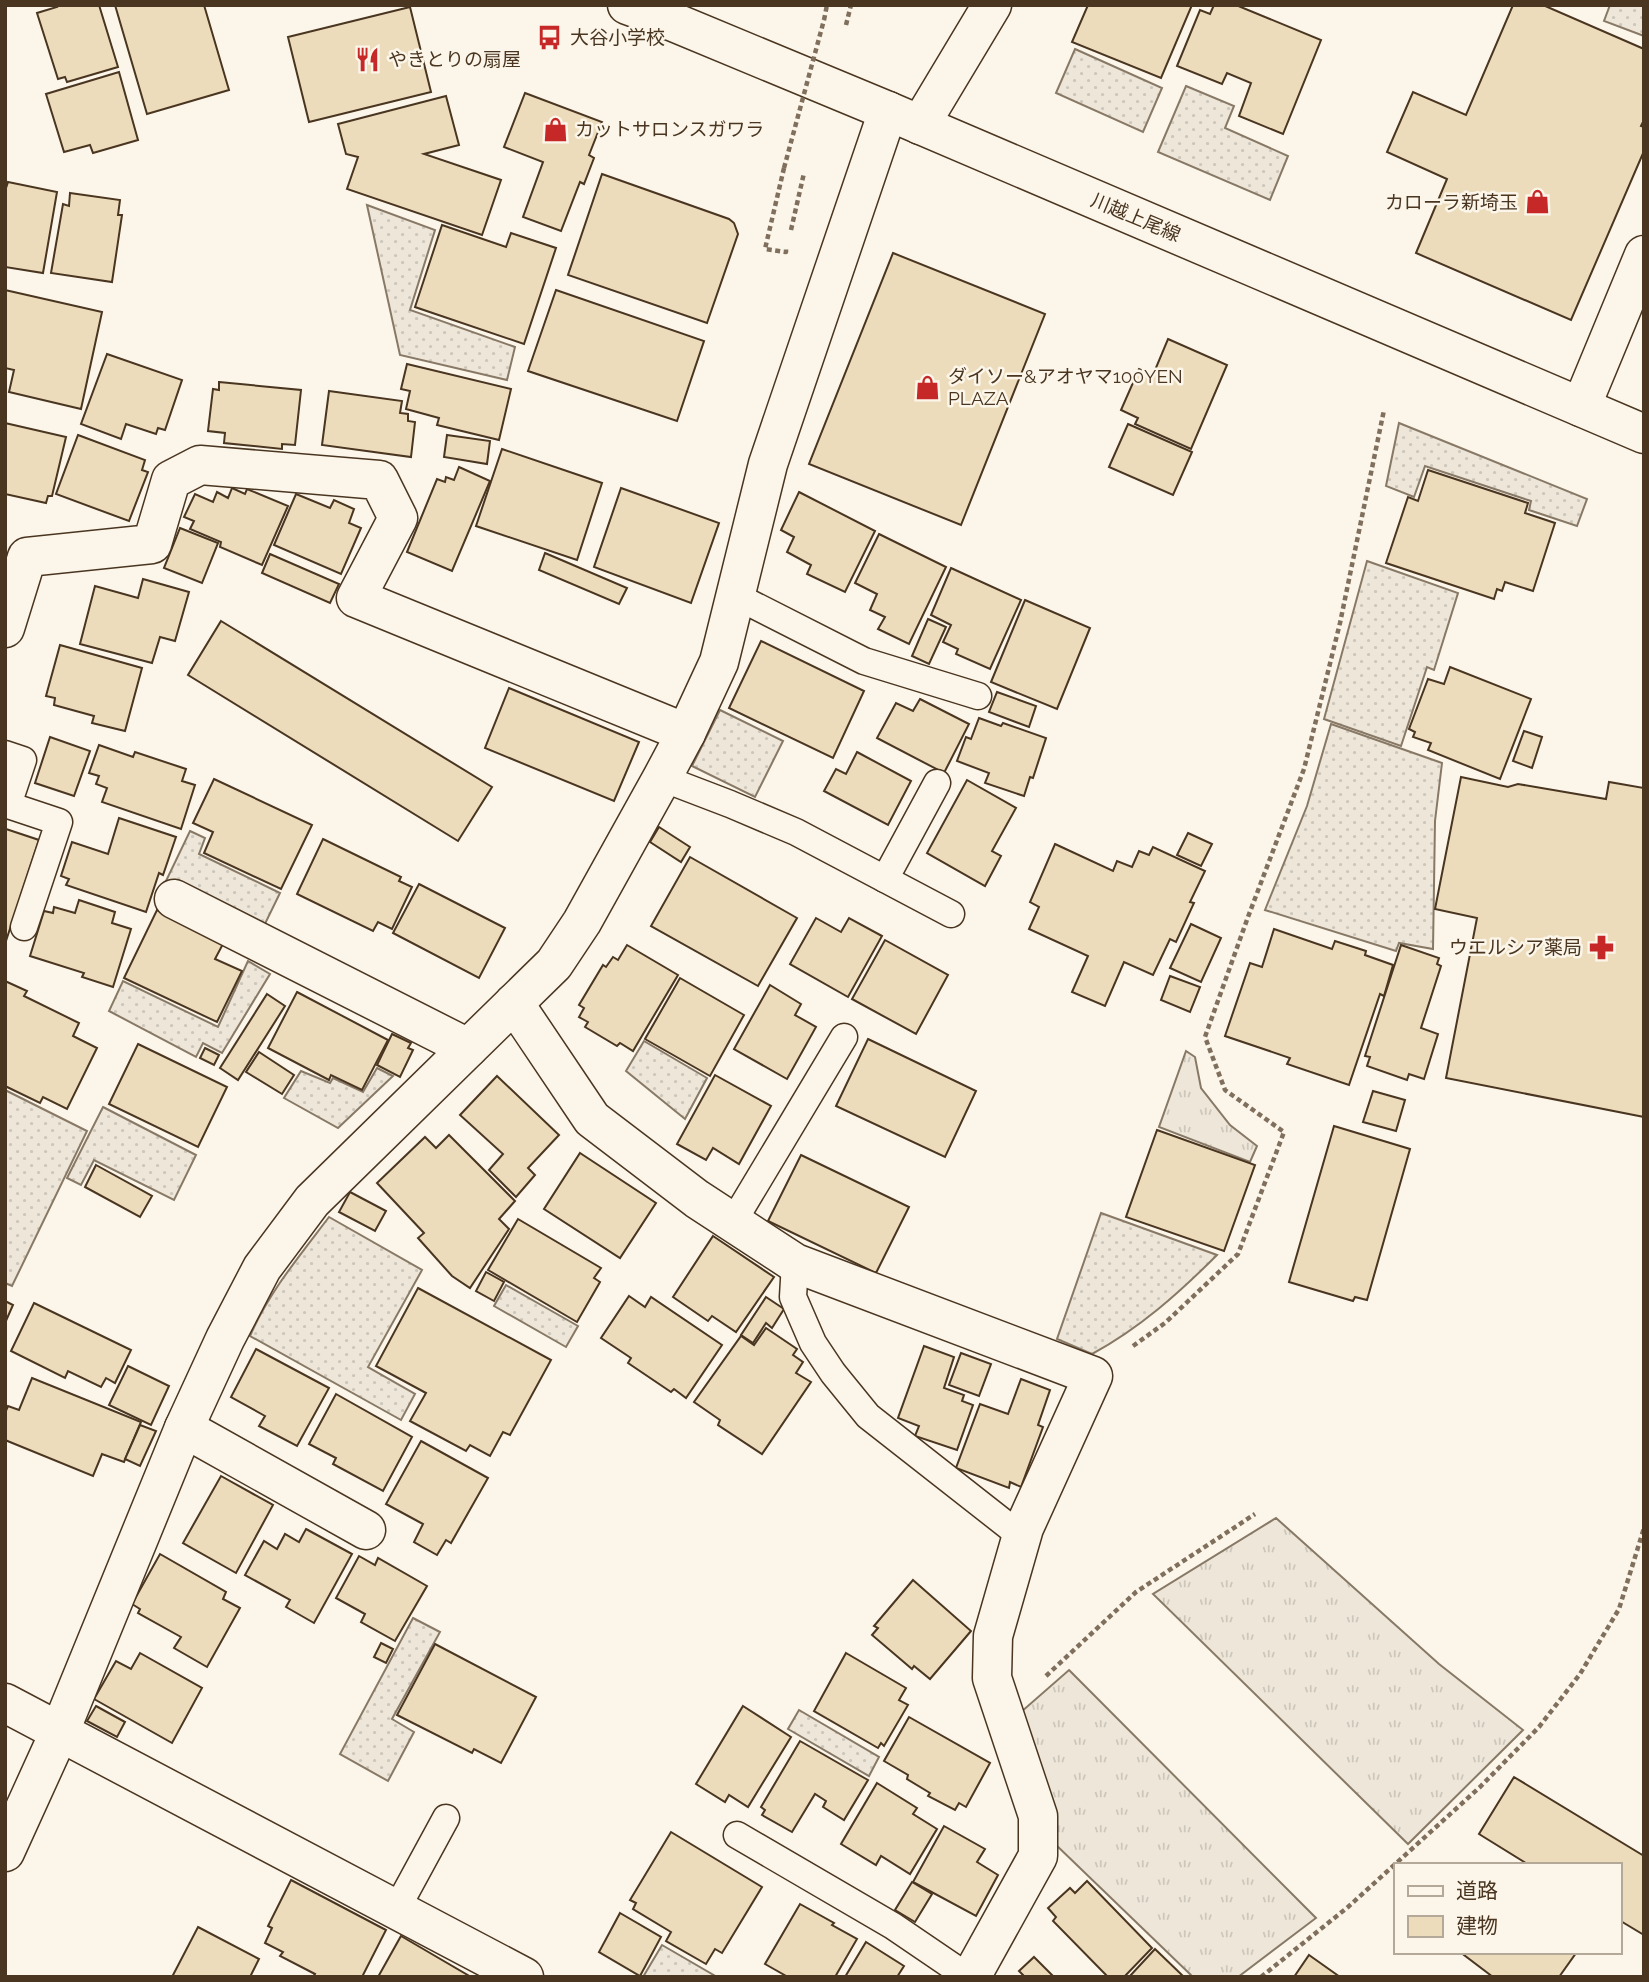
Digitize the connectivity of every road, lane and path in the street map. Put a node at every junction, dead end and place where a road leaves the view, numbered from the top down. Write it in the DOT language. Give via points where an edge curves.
graph roads {
  1 [pos="627,5"];
  2 [pos="827,5"];
  3 [pos="851,5"];
  4 [pos="992,5"];
  5 [pos="846,25"];
  6 [pos="904,118"];
  7 [pos="804,173"];
  8 [pos="1644,255"];
  9 [pos="1581,407"];
  10 [pos="1384,410"];
  11 [pos="1644,434"];
  12 [pos="16,553"];
  13 [pos="736,596"];
  14 [pos="5,628"];
  15 [pos="978,696"];
  16 [pos="686,733"];
  17 [pos="5,754"];
  18 [pos="662,778"];
  19 [pos="937,783"];
  20 [pos="885,879"];
  21 [pos="174,899"];
  22 [pos="951,914"];
  23 [pos="24,927"];
  24 [pos="514,1003"];
  25 [pos="844,1037"];
  26 [pos="468,1048"];
  27 [pos="733,1222"];
  28 [pos="795,1263"];
  29 [pos="1093,1376"];
  30 [pos="184,1428"];
  31 [pos="1255,1514"];
  32 [pos="1644,1528"];
  33 [pos="366,1530"];
  34 [pos="1021,1536"];
  35 [pos="5,1703"];
  36 [pos="1002,1711"];
  37 [pos="60,1731"];
  38 [pos="446,1818"];
  39 [pos="737,1835"];
  40 [pos="5,1852"];
  41 [pos="1396,1863"];
  42 [pos="1394,1865"];
  43 [pos="396,1910"];
  44 [pos="524,1977"];
  45 [pos="970,1977"];
  46 [pos="1261,1977"];
  1 -- 6 [label="street, 川越上尾線"];
  2 -- 7 [label="path, bridge" via="765,249 786,252"];
  3 -- 5 [label="path"];
  4 -- 6 [label="street"];
  6 -- 9 [label="street, 川越上尾線"];
  6 -- 13 [label="street" via="768,464"];
  8 -- 9 [label="street"];
  9 -- 11 [label="street, 川越上尾線"];
  10 -- 29 [label="path" via="1304,769 1205,1037 1225,1090 1284,1132 1238,1254 1165,1323"];
  12 -- 14 [label="street"];
  12 -- 16 [label="street" via="152,544 171,480 200,465 379,480 398,518 356,598"];
  13 -- 15 [label="lane" via="864,661"];
  13 -- 16 [label="street" via="719,662"];
  16 -- 18 [label="street"];
  17 -- 23 [label="lane" via="23,760 8,805 59,821"];
  18 -- 20 [label="lane" via="796,832"];
  18 -- 24 [label="street" via="582,922 554,964"];
  19 -- 20 [label="lane"];
  20 -- 22 [label="lane"];
  21 -- 26 [label="street"];
  24 -- 26 [label="street"];
  24 -- 27 [label="street" via="592,1119"];
  25 -- 27 [label="lane"];
  26 -- 30 [label="street" via="312,1201 262,1268"];
  27 -- 28 [label="street"];
  28 -- 29 [label="street"];
  28 -- 34 [label="lane" via="793,1297 813,1343 868,1416"];
  29 -- 34 [label="street"];
  30 -- 33 [label="street"];
  30 -- 37 [label="street"];
  31 -- 36 [label="path" via="1136,1592"];
  32 -- 41 [label="path" via="1619,1609 1580,1674 1539,1727"];
  34 -- 36 [label="street" via="993,1636 992,1678"];
  35 -- 37 [label="street"];
  36 -- 45 [label="street" via="1038,1816 1038,1856"];
  37 -- 40 [label="street"];
  37 -- 43 [label="street"];
  38 -- 43 [label="lane"];
  39 -- 45 [label="lane"];
  42 -- 46 [label="path"];
  43 -- 44 [label="street"];
}
